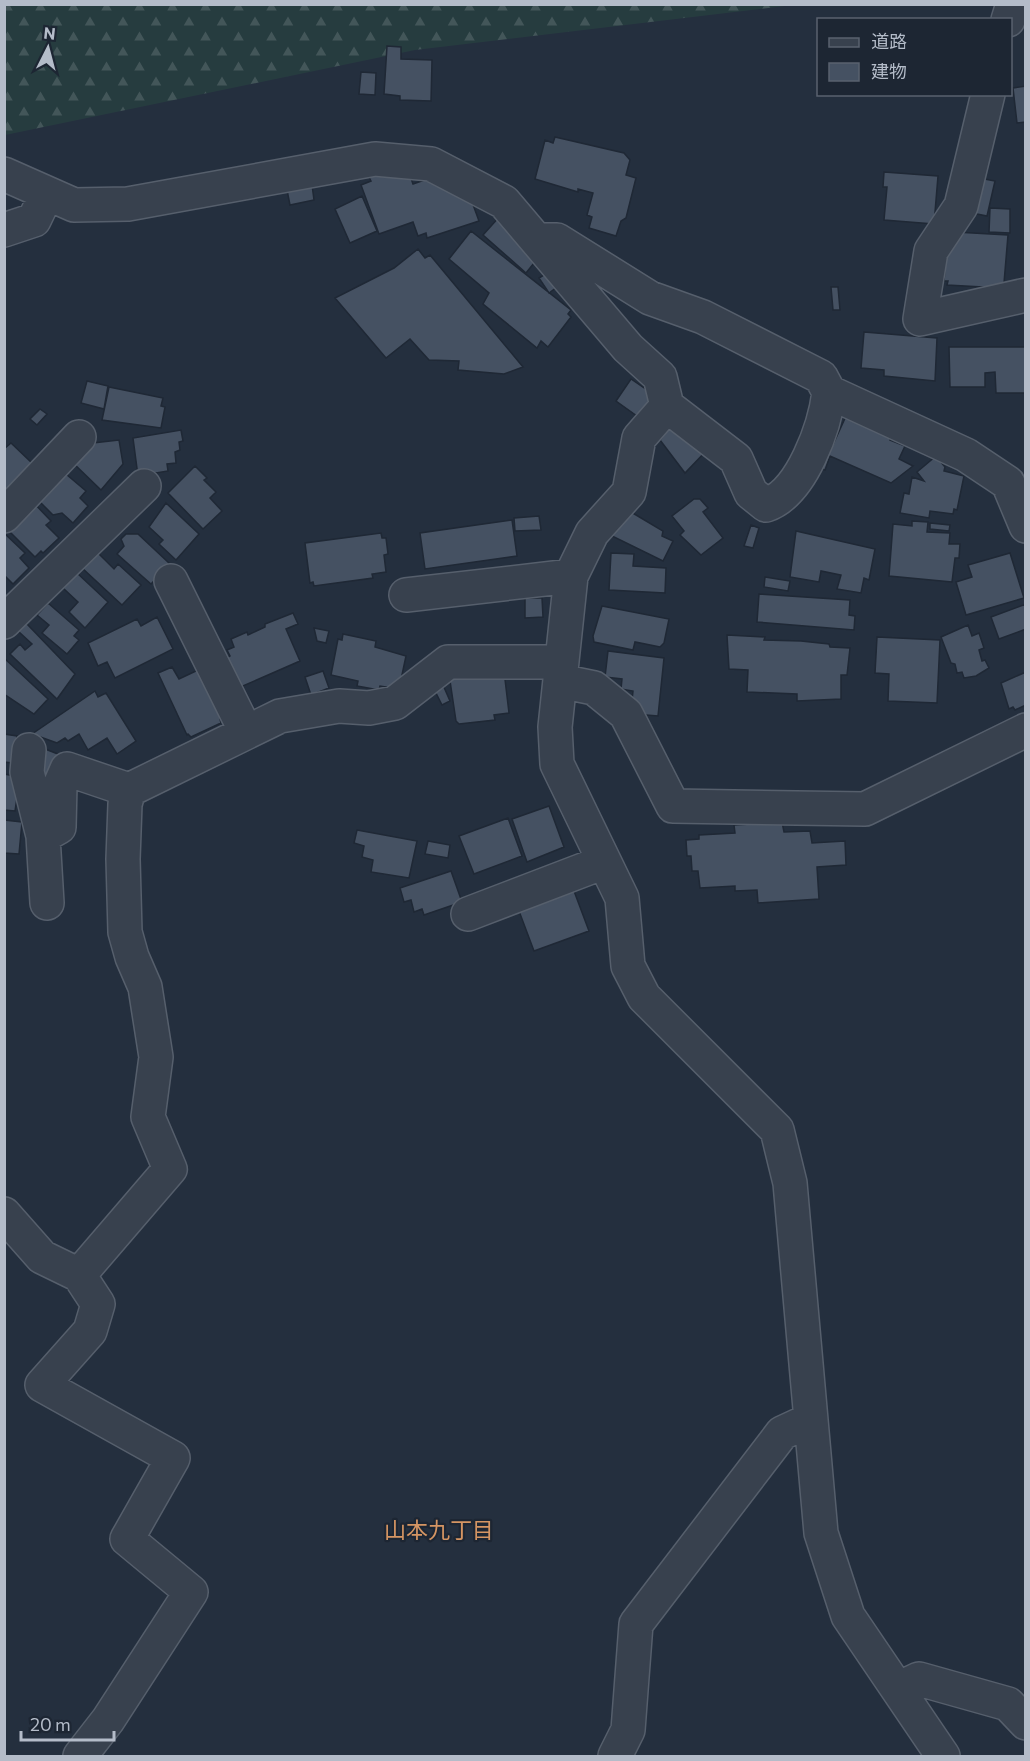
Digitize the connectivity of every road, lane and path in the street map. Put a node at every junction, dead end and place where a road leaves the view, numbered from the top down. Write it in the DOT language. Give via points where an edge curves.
graph roads {
  1 [pos="988,96"];
  2 [pos="4,174"];
  3 [pos="47,193"];
  4 [pos="4,230"];
  5 [pos="538,240"];
  6 [pos="1026,295"];
  7 [pos="829,392"];
  8 [pos="668,406"];
  9 [pos="79,437"];
  10 [pos="144,486"];
  11 [pos="4,516"];
  12 [pos="1026,526"];
  13 [pos="571,576"];
  14 [pos="171,582"];
  15 [pos="406,595"];
  16 [pos="4,622"];
  17 [pos="561,671"];
  18 [pos="1026,730"];
  19 [pos="246,732"];
  20 [pos="29,750"];
  21 [pos="129,790"];
  22 [pos="61,831"];
  23 [pos="604,862"];
  24 [pos="47,903"];
  25 [pos="468,914"];
  26 [pos="4,1214"];
  27 [pos="79,1275"];
  28 [pos="810,1420"];
  29 [pos="897,1689"];
  30 [pos="1024,1717"];
  31 [pos="80,1756"];
  32 [pos="615,1756"];
  33 [pos="943,1756"];
  1 -- 6 [label="street" via="961,206 932,251 920,319"];
  2 -- 3 [label="street"];
  3 -- 4 [label="street" via="34,220"];
  3 -- 5 [label="street" via="74,205 128,204 375,159 431,164 504,202"];
  5 -- 7 [label="street" via="556,240 650,298 703,317 821,377"];
  5 -- 8 [label="street" via="628,348 660,377"];
  7 -- 8 [label="street" via="827,409 799,476 776,502 766,505 751,493 736,459"];
  7 -- 12 [label="street" via="966,455 1008,483"];
  8 -- 13 [label="street" via="639,438 629,492 592,533"];
  9 -- 11 [label="street"];
  10 -- 16 [label="street"];
  13 -- 15 [label="street"];
  13 -- 17 [label="street"];
  14 -- 19 [label="street"];
  17 -- 18 [label="street" via="594,688 626,714 673,806 865,809"];
  17 -- 19 [label="street" via="448,662 394,703 308,710 280,716"];
  17 -- 23 [label="street" via="555,727 558,764"];
  19 -- 21 [label="street"];
  20 -- 22 [label="street" via="27,772"];
  21 -- 22 [label="street" via="67,769 60,785"];
  21 -- 27 [label="street" via="123,859 125,932 145,987 156,1057 148,1117 170,1169"];
  22 -- 24 [label="street"];
  23 -- 25 [label="street"];
  23 -- 28 [label="street" via="622,898 628,966 644,997 777,1130 790,1183"];
  26 -- 27 [label="street" via="42,1257"];
  27 -- 31 [label="street" via="98,1304 90,1331 42,1385 173,1458 127,1539 191,1592 108,1720"];
  28 -- 29 [label="street" via="821,1533 848,1616"];
  28 -- 32 [label="street" via="782,1433 636,1623 628,1730"];
  29 -- 30 [label="street" via="919,1679 1008,1704"];
  29 -- 33 [label="street"];
}
